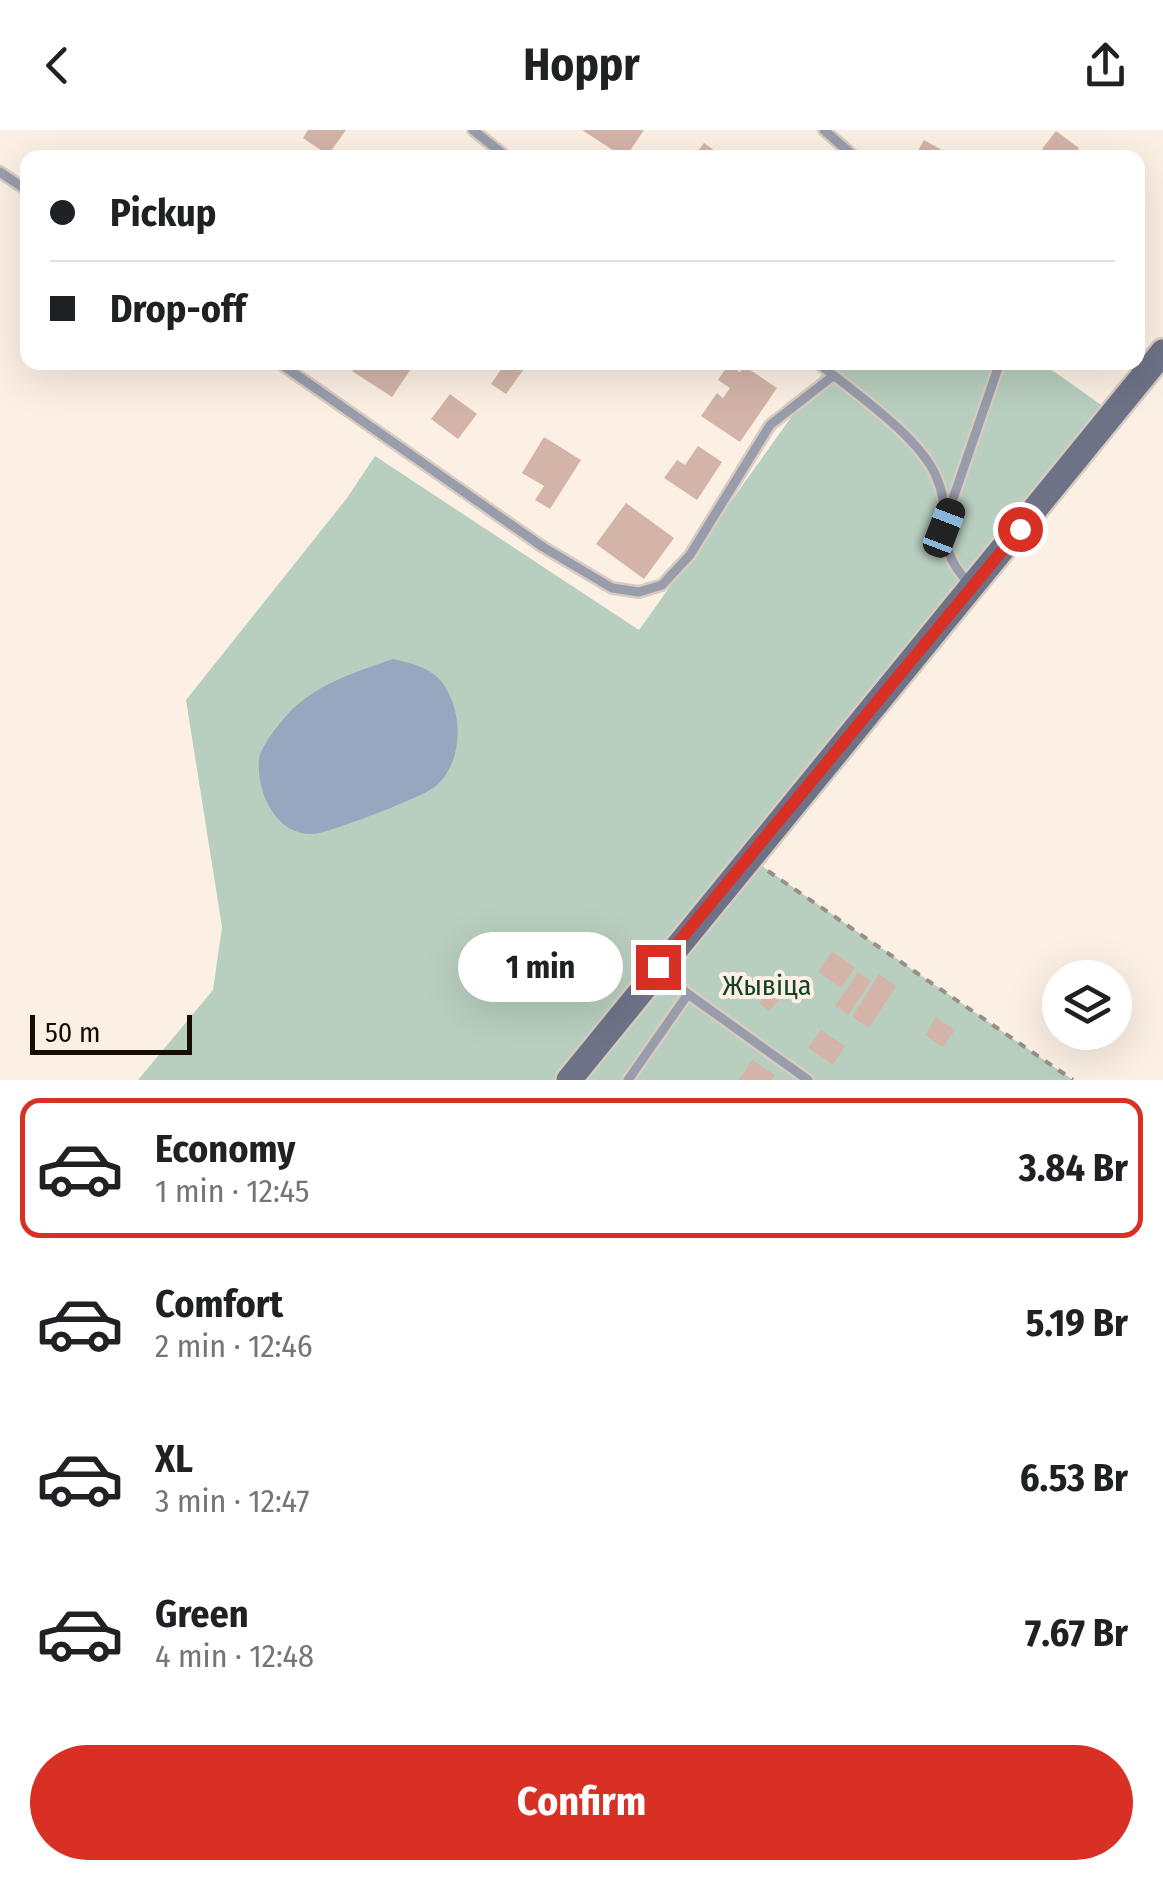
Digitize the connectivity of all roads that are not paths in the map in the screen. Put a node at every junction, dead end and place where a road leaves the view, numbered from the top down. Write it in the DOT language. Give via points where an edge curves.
graph roads {
  1 [pos="473,130"];
  2 [pos="824,130"];
  3 [pos="498,150"];
  4 [pos="847,150"];
  5 [pos="1163,352"];
  6 [pos="289,370"];
  7 [pos="826,370"];
  8 [pos="997,370"];
  9 [pos="833,376"];
  10 [pos="944,528"];
  11 [pos="972,586"];
  12 [pos="658,967"];
  13 [pos="688,994"];
  14 [pos="569,1080"];
  15 [pos="628,1080"];
  16 [pos="808,1080"];
  1 -- 3 [label="lane"];
  2 -- 4 [label="lane"];
  5 -- 11 [label="street"];
  6 -- 9 [label="lane" via="543,548 612,588 639,592 662,584 690,555 770,426"];
  7 -- 9 [label="lane"];
  8 -- 10 [label="lane"];
  9 -- 10 [label="lane" via="918,449 937,478"];
  10 -- 11 [label="lane" via="950,564"];
  11 -- 12 [label="street"];
  12 -- 13 [label="lane"];
  12 -- 14 [label="street"];
  13 -- 15 [label="lane"];
  13 -- 16 [label="lane"];
}
